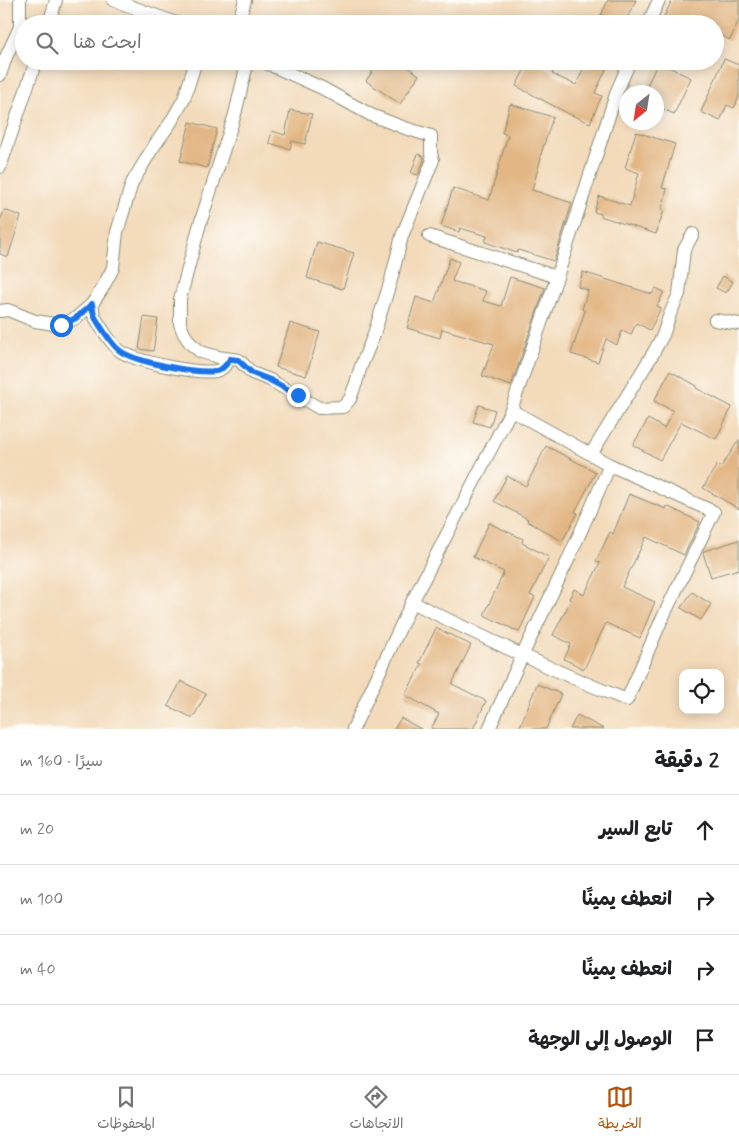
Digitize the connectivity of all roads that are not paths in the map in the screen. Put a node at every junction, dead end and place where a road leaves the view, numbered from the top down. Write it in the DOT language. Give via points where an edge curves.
graph roads {
  1 [pos="56,0"];
  2 [pos="113,0"];
  3 [pos="245,0"];
  4 [pos="658,0"];
  5 [pos="19,1"];
  6 [pos="20,15"];
  7 [pos="51,15"];
  8 [pos="154,15"];
  9 [pos="241,15"];
  10 [pos="652,15"];
  11 [pos="15,38"];
  12 [pos="33,70"];
  13 [pos="193,70"];
  14 [pos="246,70"];
  15 [pos="283,70"];
  16 [pos="626,70"];
  17 [pos="0,75"];
  18 [pos="0,167"];
  19 [pos="693,234"];
  20 [pos="429,236"];
  21 [pos="557,277"];
  22 [pos="92,304"];
  23 [pos="0,310"];
  24 [pos="715,320"];
  25 [pos="739,324"];
  26 [pos="230,359"];
  27 [pos="511,410"];
  28 [pos="591,454"];
  29 [pos="610,465"];
  30 [pos="412,602"];
  31 [pos="522,656"];
  32 [pos="353,729"];
  33 [pos="489,729"];
  1 -- 7 [label="street"];
  2 -- 8 [label="street"];
  3 -- 9 [label="street"];
  4 -- 10 [label="street"];
  5 -- 6 [label="street"];
  11 -- 17 [label="street"];
  12 -- 18 [label="street"];
  13 -- 22 [label="street" via="184,99 132,183 117,232 114,268"];
  14 -- 26 [label="street" via="236,114 199,227 180,299 180,324 191,344 201,352"];
  15 -- 26 [label="street" via="371,115 431,136 433,160 402,236 391,280 356,383 343,407 319,408 252,373 238,360"];
  16 -- 21 [label="street"];
  19 -- 28 [label="street" via="684,250 679,294 663,335"];
  20 -- 21 [label="street"];
  21 -- 27 [label="street"];
  22 -- 23 [label="street" via="76,318 61,325"];
  22 -- 26 [label="street" via="93,314 118,350 133,358 198,371 218,371"];
  24 -- 25 [label="street"];
  27 -- 28 [label="street"];
  27 -- 30 [label="street"];
  28 -- 29 [label="street"];
  29 -- 31 [label="street"];
  29 -- 31 [label="street" via="714,512 626,700"];
  30 -- 31 [label="street"];
  30 -- 32 [label="street"];
  31 -- 33 [label="street"];
}
